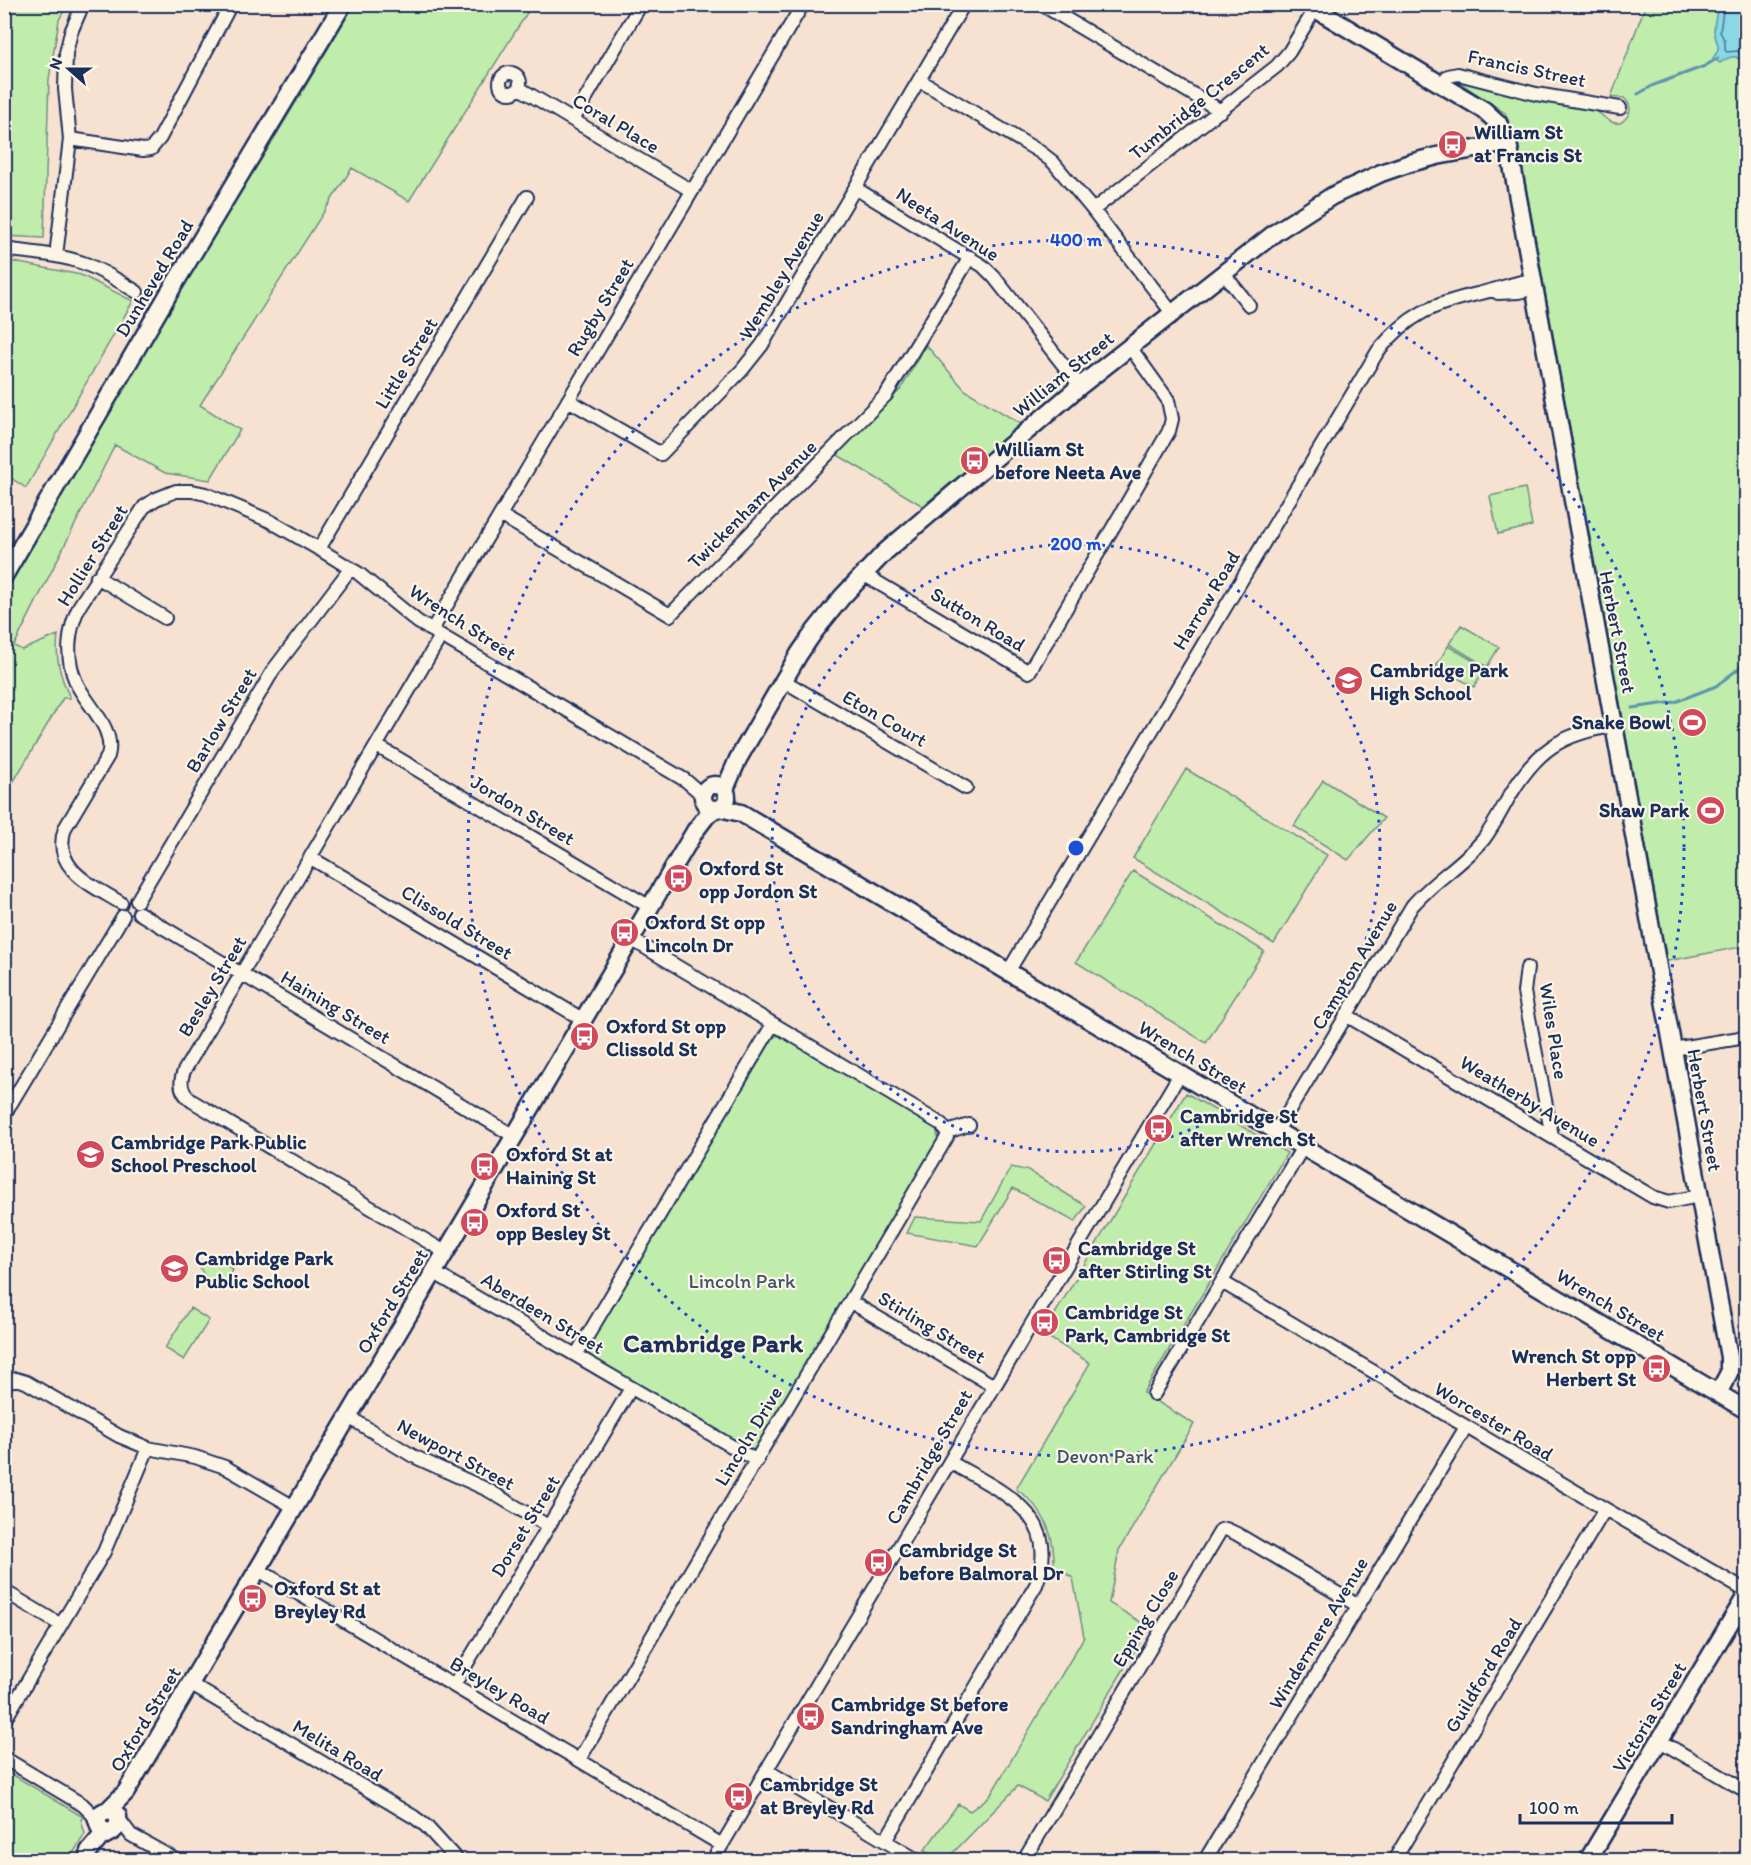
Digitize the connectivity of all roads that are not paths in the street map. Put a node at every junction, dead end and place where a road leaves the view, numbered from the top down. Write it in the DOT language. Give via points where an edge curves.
graph roads {
  1 [pos="83,4"];
  2 [pos="231,4"];
  3 [pos="344,4"];
  4 [pos="641,4"];
  5 [pos="803,4"];
  6 [pos="964,4"];
  7 [pos="1041,4"];
  8 [pos="1311,7"];
  9 [pos="919,80"];
  10 [pos="1442,84"];
  11 [pos="519,88"];
  12 [pos="1620,108"];
  13 [pos="1221,111"];
  14 [pos="573,120"];
  15 [pos="70,139"];
  16 [pos="1508,143"];
  17 [pos="855,188"];
  18 [pos="692,191"];
  19 [pos="527,197"];
  20 [pos="1093,210"];
  21 [pos="4,249"];
  22 [pos="56,256"];
  23 [pos="970,257"];
  24 [pos="1224,274"];
  25 [pos="1533,284"];
  26 [pos="137,292"];
  27 [pos="1249,305"];
  28 [pos="1173,314"];
  29 [pos="1130,347"];
  30 [pos="1080,386"];
  31 [pos="568,400"];
  32 [pos="184,490"];
  33 [pos="500,515"];
  34 [pos="319,549"];
  35 [pos="351,568"];
  36 [pos="863,574"];
  37 [pos="4,576"];
  38 [pos="97,577"];
  39 [pos="165,618"];
  40 [pos="436,633"];
  41 [pos="783,681"];
  42 [pos="1614,726"];
  43 [pos="377,746"];
  44 [pos="966,789"];
  45 [pos="715,798"];
  46 [pos="311,858"];
  47 [pos="138,907"];
  48 [pos="650,907"];
  49 [pos="122,909"];
  50 [pos="631,939"];
  51 [pos="1527,968"];
  52 [pos="1008,972"];
  53 [pos="242,974"];
  54 [pos="1346,1015"];
  55 [pos="582,1019"];
  56 [pos="773,1024"];
  57 [pos="1746,1037"];
  58 [pos="1673,1050"];
  59 [pos="1180,1074"];
  60 [pos="4,1115"];
  61 [pos="969,1125"];
  62 [pos="1277,1131"];
  63 [pos="947,1132"];
  64 [pos="514,1136"];
  65 [pos="1552,1136"];
  66 [pos="1303,1147"];
  67 [pos="1699,1196"];
  68 [pos="446,1252"];
  69 [pos="433,1272"];
  70 [pos="1222,1282"];
  71 [pos="851,1302"];
  72 [pos="576,1355"];
  73 [pos="4,1383"];
  74 [pos="994,1386"];
  75 [pos="631,1388"];
  76 [pos="1718,1393"];
  77 [pos="1154,1394"];
  78 [pos="1746,1410"];
  79 [pos="347,1416"];
  80 [pos="1466,1427"];
  81 [pos="148,1448"];
  82 [pos="756,1461"];
  83 [pos="950,1462"];
  84 [pos="294,1507"];
  85 [pos="1605,1509"];
  86 [pos="548,1526"];
  87 [pos="257,1569"];
  88 [pos="4,1591"];
  89 [pos="1746,1591"];
  90 [pos="1746,1596"];
  91 [pos="1357,1605"];
  92 [pos="61,1624"];
  93 [pos="190,1684"];
  94 [pos="454,1685"];
  95 [pos="4,1721"];
  96 [pos="1660,1741"];
  97 [pos="4,1758"];
  98 [pos="579,1760"];
  99 [pos="766,1770"];
  100 [pos="1746,1791"];
  101 [pos="109,1821"];
  102 [pos="885,1841"];
  103 [pos="722,1845"];
  104 [pos="86,1856"];
  105 [pos="910,1859"];
  106 [pos="176,1860"];
  107 [pos="457,1860"];
  108 [pos="712,1860"];
  109 [pos="1024,1860"];
  110 [pos="1205,1860"];
  111 [pos="1394,1860"];
  112 [pos="1588,1860"];
  1 -- 15 [label="street" via="66,53"];
  2 -- 15 [label="street" via="152,149"];
  3 -- 37 [label="street, Dunheved Road"];
  4 -- 14 [label="street"];
  5 -- 18 [label="street, Rugby Street"];
  6 -- 9 [label="street, Wembley Avenue"];
  7 -- 13 [label="street"];
  8 -- 10 [label="street, Francis Street"];
  8 -- 13 [label="street, Tumbridge Crescent" via="1282,62"];
  9 -- 17 [label="street, Wembley Avenue"];
  9 -- 20 [label="street" via="1049,158"];
  10 -- 12 [label="street, Francis Street" via="1448,76 1458,74 1536,94"];
  10 -- 16 [label="street, Herbert Street" via="1490,114"];
  11 -- 14 [label="street, Coral Place"];
  13 -- 20 [label="street, Tumbridge Crescent"];
  14 -- 18 [label="street, Coral Place"];
  15 -- 22 [label="street"];
  16 -- 24 [label="street, William Street" via="1419,161 1352,186 1297,218"];
  16 -- 25 [label="street, Herbert Street"];
  17 -- 23 [label="street, Neeta Avenue"];
  17 -- 31 [label="street, Wembley Avenue" via="756,354 661,454"];
  18 -- 31 [label="street, Rugby Street"];
  19 -- 34 [label="street, Little Street"];
  20 -- 28 [label="street"];
  21 -- 22 [label="street"];
  22 -- 26 [label="street" via="95,268"];
  23 -- 30 [label="street, Neeta Avenue" via="994,277"];
  23 -- 33 [label="street, Twickenham Avenue" via="886,395 670,615"];
  24 -- 27 [label="street"];
  24 -- 28 [label="street, William Street"];
  25 -- 42 [label="street, Herbert Street"];
  25 -- 52 [label="street, Harrow Road" via="1519,292 1479,294 1421,312 1397,329 1378,351"];
  28 -- 29 [label="street, William Street"];
  29 -- 30 [label="street, William Street"];
  29 -- 36 [label="street, Sutton Road" via="1168,400 1172,419 1169,431 1029,672"];
  30 -- 36 [label="street, William Street"];
  31 -- 33 [label="street, Rugby Street"];
  32 -- 34 [label="street, Wrench Street" via="206,494 254,514"];
  32 -- 38 [label="street, Hollier Street" via="163,495 144,507"];
  33 -- 40 [label="street, Rugby Street"];
  34 -- 35 [label="street, Wrench Street"];
  35 -- 40 [label="street, Wrench Street"];
  35 -- 47 [label="street, Barlow Street" via="274,669"];
  36 -- 41 [label="street, William Street" via="814,632"];
  38 -- 39 [label="street"];
  38 -- 49 [label="street, Hollier Street" via="75,614 69,646 75,680 108,733 110,747 65,828 62,849 73,872"];
  40 -- 43 [label="street, Besley Street"];
  40 -- 45 [label="street, Wrench Street"];
  41 -- 44 [label="street, Eton Court"];
  41 -- 45 [label="street, William Street"];
  42 -- 54 [label="street, Campton Avenue" via="1572,735 1532,763 1481,842 1412,906"];
  42 -- 58 [label="street, Herbert Street"];
  43 -- 46 [label="street, Besley Street"];
  43 -- 48 [label="street, Jordon Street"];
  45 -- 48 [label="street, Oxford Street"];
  45 -- 52 [label="street, Wrench Street"];
  46 -- 53 [label="street, Besley Street"];
  46 -- 55 [label="street, Clissold Street"];
  47 -- 49 [label="street" via="131,918"];
  47 -- 49 [label="street" via="128,898"];
  47 -- 53 [label="street, Haining Street"];
  48 -- 50 [label="street, Oxford Street"];
  49 -- 60 [label="street"];
  50 -- 55 [label="street, Oxford Street"];
  50 -- 56 [label="street"];
  51 -- 65 [label="street, Wiles Place" via="1524,992"];
  52 -- 59 [label="street, Wrench Street"];
  53 -- 64 [label="street, Haining Street"];
  53 -- 68 [label="street, Besley Street" via="184,1071 183,1093"];
  54 -- 62 [label="street, Campton Avenue"];
  54 -- 65 [label="street, Weatherby Avenue"];
  55 -- 64 [label="street, Oxford Street"];
  56 -- 63 [label="street" via="941,1124"];
  56 -- 72 [label="street"];
  57 -- 58 [label="street"];
  58 -- 67 [label="street, Herbert Street"];
  59 -- 62 [label="street, Wrench Street"];
  59 -- 74 [label="street, Cambridge Street"];
  61 -- 63 [label="street"];
  62 -- 66 [label="street, Wrench Street"];
  63 -- 71 [label="street, Lincoln Drive" via="945,1142"];
  64 -- 68 [label="street, Oxford Street"];
  65 -- 67 [label="street, Weatherby Avenue" via="1657,1199 1669,1202"];
  66 -- 70 [label="street"];
  66 -- 76 [label="street, Wrench Street"];
  67 -- 76 [label="street, Herbert Street" via="1730,1365"];
  68 -- 69 [label="street, Oxford Street"];
  69 -- 72 [label="street, Aberdeen Street"];
  69 -- 79 [label="street, Oxford Street"];
  70 -- 77 [label="street"];
  70 -- 80 [label="street, Worcester Road"];
  71 -- 74 [label="street, Stirling Street"];
  71 -- 82 [label="street, Lincoln Drive"];
  72 -- 75 [label="street, Aberdeen Street"];
  73 -- 81 [label="street" via="16,1379 27,1382 101,1427"];
  74 -- 83 [label="street, Cambridge Street"];
  75 -- 82 [label="street, Aberdeen Street"];
  75 -- 86 [label="street, Dorset Street"];
  76 -- 78 [label="street, Wrench Street"];
  79 -- 84 [label="street, Oxford Street"];
  79 -- 86 [label="street, Newport Street" via="413,1456 488,1490"];
  80 -- 85 [label="street, Worcester Road"];
  80 -- 91 [label="street, Windermere Avenue"];
  81 -- 84 [label="street" via="225,1467"];
  81 -- 92 [label="street" via="108,1545"];
  82 -- 98 [label="street, Lincoln Drive"];
  83 -- 99 [label="street, Cambridge Street"];
  83 -- 102 [label="street" via="1010,1498 1030,1515 1036,1523 1044,1559 1036,1585"];
  84 -- 87 [label="street, Oxford Street"];
  85 -- 89 [label="street, Worcester Road"];
  85 -- 111 [label="street, Guildford Road"];
  86 -- 94 [label="street, Dorset Street"];
  87 -- 93 [label="street, Oxford Street"];
  87 -- 94 [label="street, Breyley Road"];
  88 -- 92 [label="street"];
  90 -- 96 [label="street, Victoria Street"];
  91 -- 109 [label="street, Epping Close" via="1237,1534 1221,1530"];
  91 -- 110 [label="street, Windermere Avenue"];
  92 -- 95 [label="street"];
  93 -- 101 [label="street, Oxford Street"];
  93 -- 107 [label="street, Melita Road" via="414,1817"];
  94 -- 98 [label="street, Breyley Road"];
  96 -- 100 [label="street"];
  96 -- 112 [label="street, Victoria Street"];
  97 -- 101 [label="street" via="83,1805 93,1815"];
  98 -- 103 [label="street, Breyley Road"];
  99 -- 102 [label="street"];
  99 -- 103 [label="street, Cambridge Street"];
  101 -- 104 [label="street, Oxford Street"];
  101 -- 106 [label="street"];
  102 -- 105 [label="street"];
  103 -- 108 [label="street, Cambridge Street"];
}
